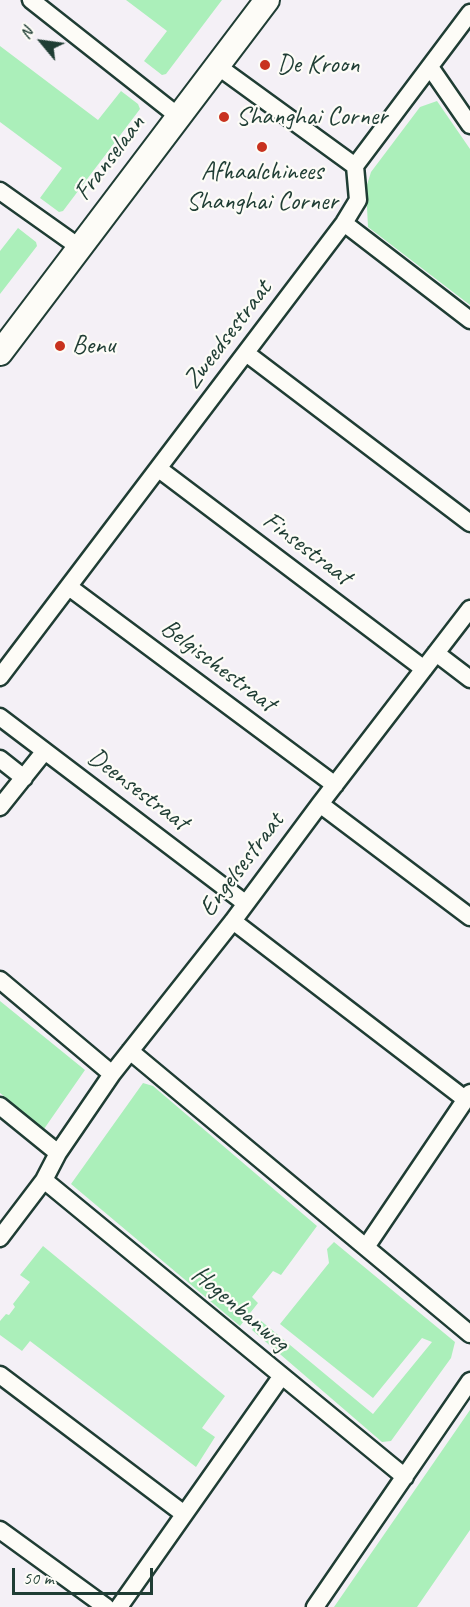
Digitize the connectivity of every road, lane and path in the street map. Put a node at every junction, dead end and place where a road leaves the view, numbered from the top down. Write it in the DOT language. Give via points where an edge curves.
graph roads {
  1 [pos="31,0"];
  2 [pos="267,0"];
  3 [pos="470,14"];
  4 [pos="216,65"];
  5 [pos="430,67"];
  6 [pos="178,116"];
  7 [pos="470,125"];
  8 [pos="355,166"];
  9 [pos="0,191"];
  10 [pos="344,223"];
  11 [pos="79,247"];
  12 [pos="470,320"];
  13 [pos="0,352"];
  14 [pos="246,353"];
  15 [pos="159,469"];
  16 [pos="470,523"];
  17 [pos="69,587"];
  18 [pos="470,609"];
  19 [pos="436,653"];
  20 [pos="424,669"];
  21 [pos="0,678"];
  22 [pos="470,679"];
  23 [pos="0,717"];
  24 [pos="44,752"];
  25 [pos="0,759"];
  26 [pos="24,778"];
  27 [pos="335,785"];
  28 [pos="320,804"];
  29 [pos="0,807"];
  30 [pos="245,903"];
  31 [pos="470,917"];
  32 [pos="233,921"];
  33 [pos="0,981"];
  34 [pos="130,1051"];
  35 [pos="112,1074"];
  36 [pos="468,1096"];
  37 [pos="0,1106"];
  38 [pos="58,1153"];
  39 [pos="44,1180"];
  40 [pos="0,1238"];
  41 [pos="366,1247"];
  42 [pos="470,1334"];
  43 [pos="0,1375"];
  44 [pos="281,1377"];
  45 [pos="470,1382"];
  46 [pos="405,1476"];
  47 [pos="184,1514"];
  48 [pos="0,1530"];
  49 [pos="106,1607"];
  50 [pos="119,1607"];
  51 [pos="315,1607"];
  1 -- 6 [label="street"];
  2 -- 4 [label="street, Franselaan"];
  3 -- 5 [label="street"];
  4 -- 6 [label="street, Franselaan"];
  4 -- 8 [label="street"];
  5 -- 7 [label="street"];
  5 -- 8 [label="street"];
  6 -- 11 [label="street, Franselaan"];
  8 -- 10 [label="street, Zweedsestraat" via="358,200"];
  9 -- 11 [label="street"];
  10 -- 12 [label="street"];
  10 -- 14 [label="street, Zweedsestraat"];
  11 -- 13 [label="street, Franselaan"];
  14 -- 15 [label="street, Zweedsestraat"];
  14 -- 16 [label="street"];
  15 -- 17 [label="street, Zweedsestraat"];
  15 -- 20 [label="street, Finsestraat"];
  17 -- 21 [label="street, Zweedsestraat"];
  17 -- 27 [label="street, Belgischestraat"];
  18 -- 19 [label="street, Engelsestraat"];
  19 -- 20 [label="street, Engelsestraat"];
  19 -- 22 [label="street"];
  20 -- 27 [label="street, Engelsestraat"];
  23 -- 24 [label="street, Deensestraat"];
  24 -- 26 [label="street"];
  24 -- 30 [label="street, Deensestraat"];
  25 -- 26 [label="street"];
  26 -- 29 [label="street"];
  27 -- 28 [label="street, Engelsestraat"];
  28 -- 30 [label="street, Engelsestraat"];
  28 -- 31 [label="street"];
  30 -- 32 [label="street, Engelsestraat"];
  32 -- 34 [label="street, Engelsestraat"];
  32 -- 36 [label="street"];
  33 -- 35 [label="street"];
  34 -- 35 [label="street, Engelsestraat"];
  34 -- 41 [label="street"];
  35 -- 38 [label="street, Engelsestraat"];
  36 -- 41 [label="street"];
  37 -- 38 [label="street"];
  38 -- 39 [label="street, Engelsestraat"];
  39 -- 40 [label="street, Engelsestraat"];
  39 -- 44 [label="street, Hogenbanweg"];
  41 -- 42 [label="street"];
  43 -- 47 [label="street"];
  44 -- 46 [label="street, Hogenbanweg"];
  44 -- 47 [label="street"];
  45 -- 46 [label="street"];
  46 -- 51 [label="street"];
  47 -- 50 [label="street"];
  48 -- 49 [label="street"];
}
